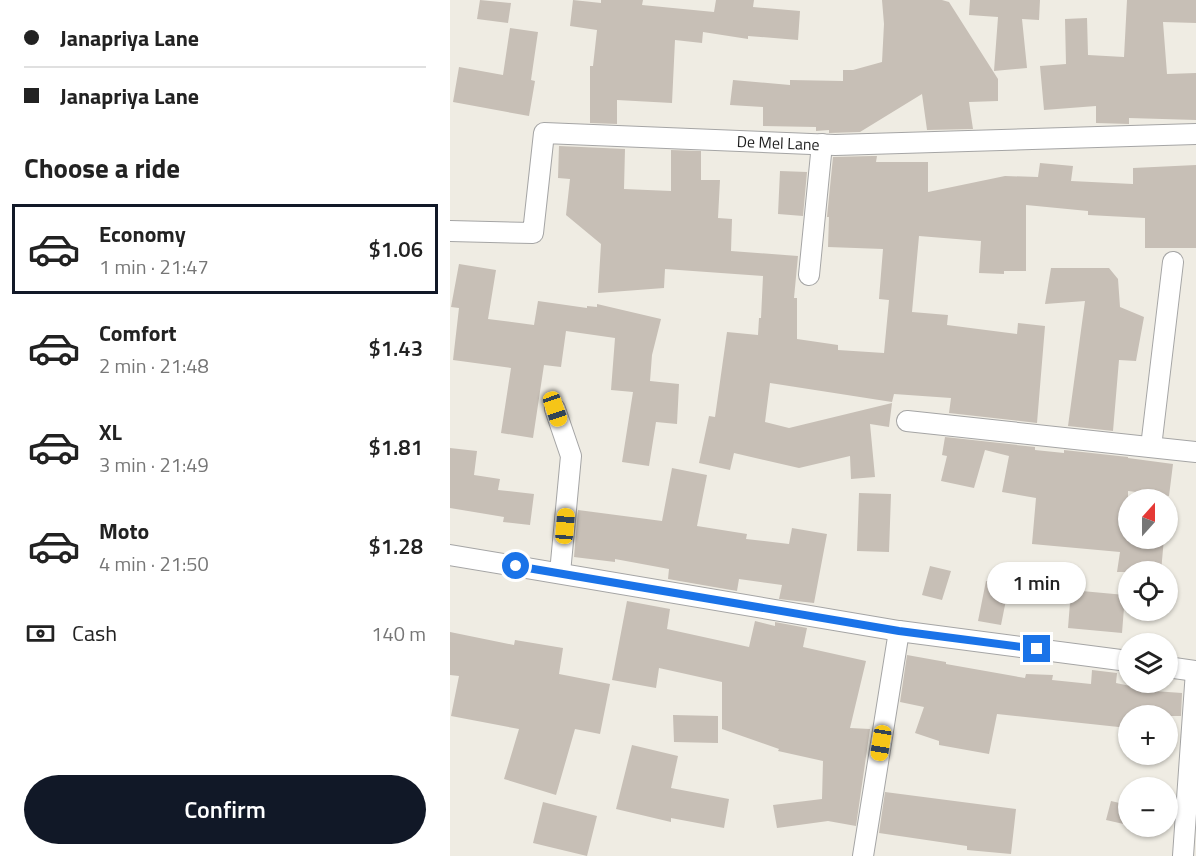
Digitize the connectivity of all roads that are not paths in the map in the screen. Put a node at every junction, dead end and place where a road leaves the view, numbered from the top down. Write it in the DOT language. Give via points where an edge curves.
graph roads {
  1 [pos="1196,134"];
  2 [pos="822,144"];
  3 [pos="450,231"];
  4 [pos="1173,262"];
  5 [pos="809,275"];
  6 [pos="555,409"];
  7 [pos="907,421"];
  8 [pos="1151,447"];
  9 [pos="1196,452"];
  10 [pos="450,555"];
  11 [pos="560,573"];
  12 [pos="899,631"];
  13 [pos="1118,661"];
  14 [pos="1178,669"];
  15 [pos="1196,671"];
  16 [pos="863,856"];
  17 [pos="1183,856"];
  1 -- 2 [label="street, De Mel Lane"];
  2 -- 3 [label="street, De Mel Lane" via="544,133 533,233"];
  2 -- 5 [label="street"];
  4 -- 8 [label="street"];
  6 -- 11 [label="street" via="571,456"];
  7 -- 8 [label="street"];
  8 -- 9 [label="street"];
  10 -- 11 [label="street"];
  11 -- 12 [label="street"];
  12 -- 13 [label="street"];
  12 -- 16 [label="street"];
  14 -- 15 [label="street"];
  15 -- 17 [label="street"];
}
